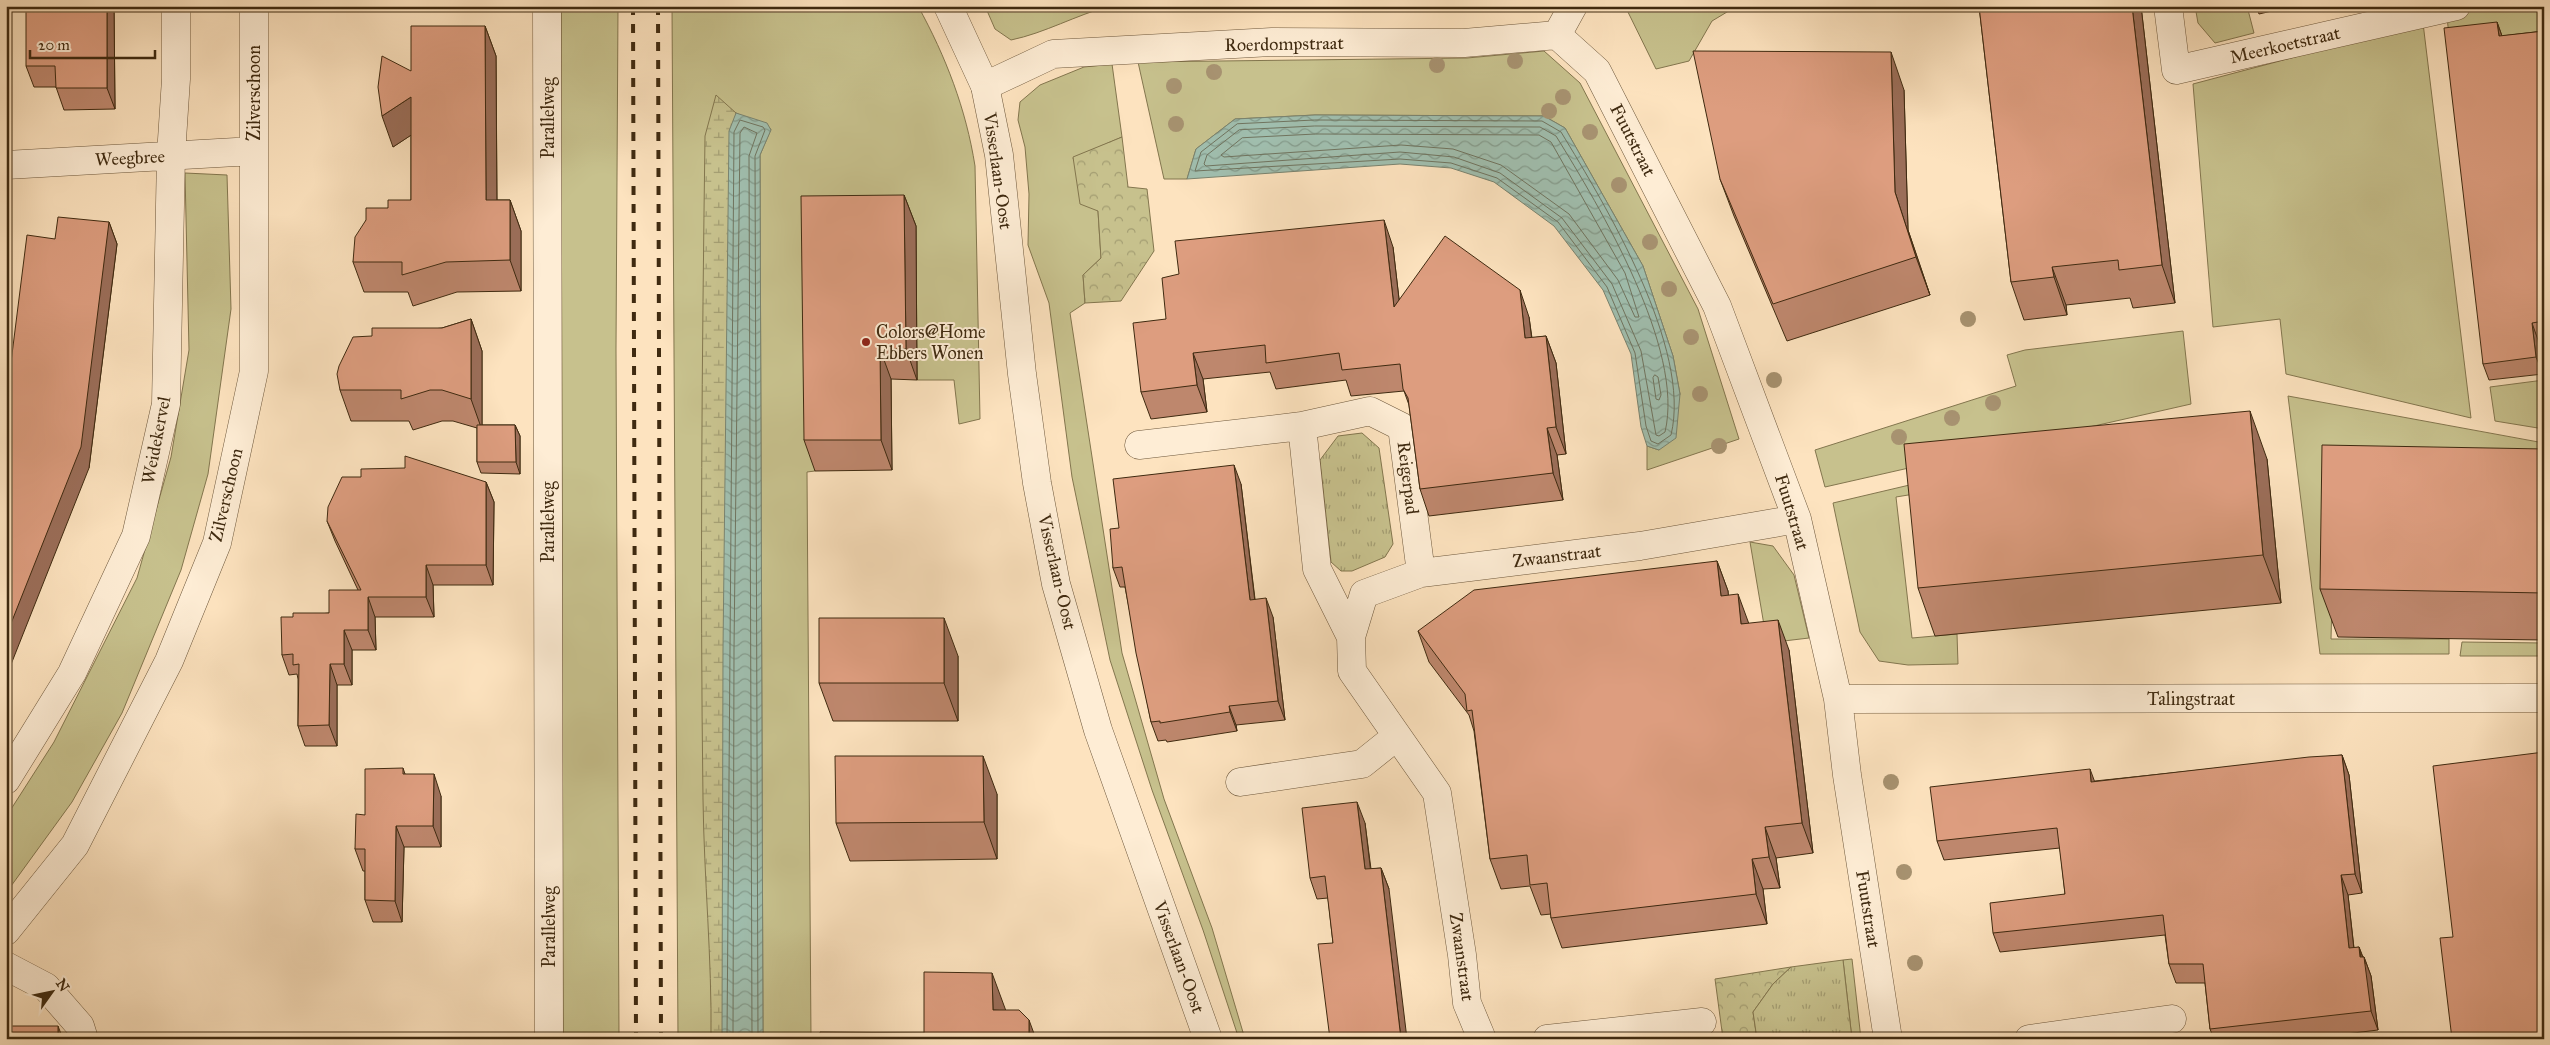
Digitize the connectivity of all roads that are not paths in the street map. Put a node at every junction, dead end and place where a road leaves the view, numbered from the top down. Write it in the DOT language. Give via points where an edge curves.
graph roads {
  1 [pos="176,6"];
  2 [pos="254,6"];
  3 [pos="547,6"];
  4 [pos="948,6"];
  5 [pos="1573,6"];
  6 [pos="2168,6"];
  7 [pos="2456,6"];
  8 [pos="1557,35"];
  9 [pos="985,86"];
  10 [pos="254,151"];
  11 [pos="171,155"];
  12 [pos="6,165"];
  13 [pos="1302,426"];
  14 [pos="1139,445"];
  15 [pos="1797,519"];
  16 [pos="1420,573"];
  17 [pos="1352,637"];
  18 [pos="2544,698"];
  19 [pos="1838,699"];
  20 [pos="1397,736"];
  21 [pos="6,780"];
  22 [pos="1240,782"];
  23 [pos="6,931"];
  24 [pos="6,966"];
  25 [pos="2172,1020"];
  26 [pos="1702,1022"];
  27 [pos="84,1039"];
  28 [pos="549,1039"];
  29 [pos="1208,1039"];
  30 [pos="1482,1039"];
  31 [pos="1547,1039"];
  32 [pos="1888,1039"];
  33 [pos="2028,1039"];
  1 -- 11 [label="street, Weidekervel"];
  2 -- 10 [label="street, Zilverschoon"];
  3 -- 28 [label="street, Parallelweg"];
  4 -- 9 [label="street, Visserlaan-Oost"];
  5 -- 8 [label="street"];
  6 -- 7 [label="street, Meerkoetstraat" via="2176,70"];
  8 -- 9 [label="street, Roerdompstraat" via="1464,43 1272,42 1053,54"];
  8 -- 15 [label="street, Fuutstraat" via="1598,71 1717,306"];
  9 -- 29 [label="street, Visserlaan-Oost" via="999,156 1037,483 1056,584 1098,730"];
  10 -- 11 [label="street, Weegbree"];
  10 -- 23 [label="street, Zilverschoon" via="254,371 217,543 169,661 75,845"];
  11 -- 12 [label="street, Weegbree"];
  11 -- 21 [label="street, Weidekervel" via="166,404 136,536 72,673"];
  13 -- 14 [label="street"];
  13 -- 16 [label="street, Reigerpad" via="1370,411 1402,428"];
  13 -- 17 [label="street, Zwaanstraat" via="1317,569"];
  15 -- 16 [label="street, Zwaanstraat" via="1640,546"];
  15 -- 19 [label="street, Fuutstraat"];
  16 -- 17 [label="street, Zwaanstraat" via="1364,594"];
  17 -- 20 [label="street, Zwaanstraat" via="1352,671"];
  18 -- 19 [label="street, Talingstraat"];
  19 -- 32 [label="street, Fuutstraat"];
  20 -- 22 [label="street" via="1362,764"];
  20 -- 30 [label="street, Zwaanstraat" via="1437,793 1467,1003"];
  24 -- 27 [label="street" via="46,987 80,1026"];
  25 -- 33 [label="street"];
  26 -- 31 [label="street"];
}
